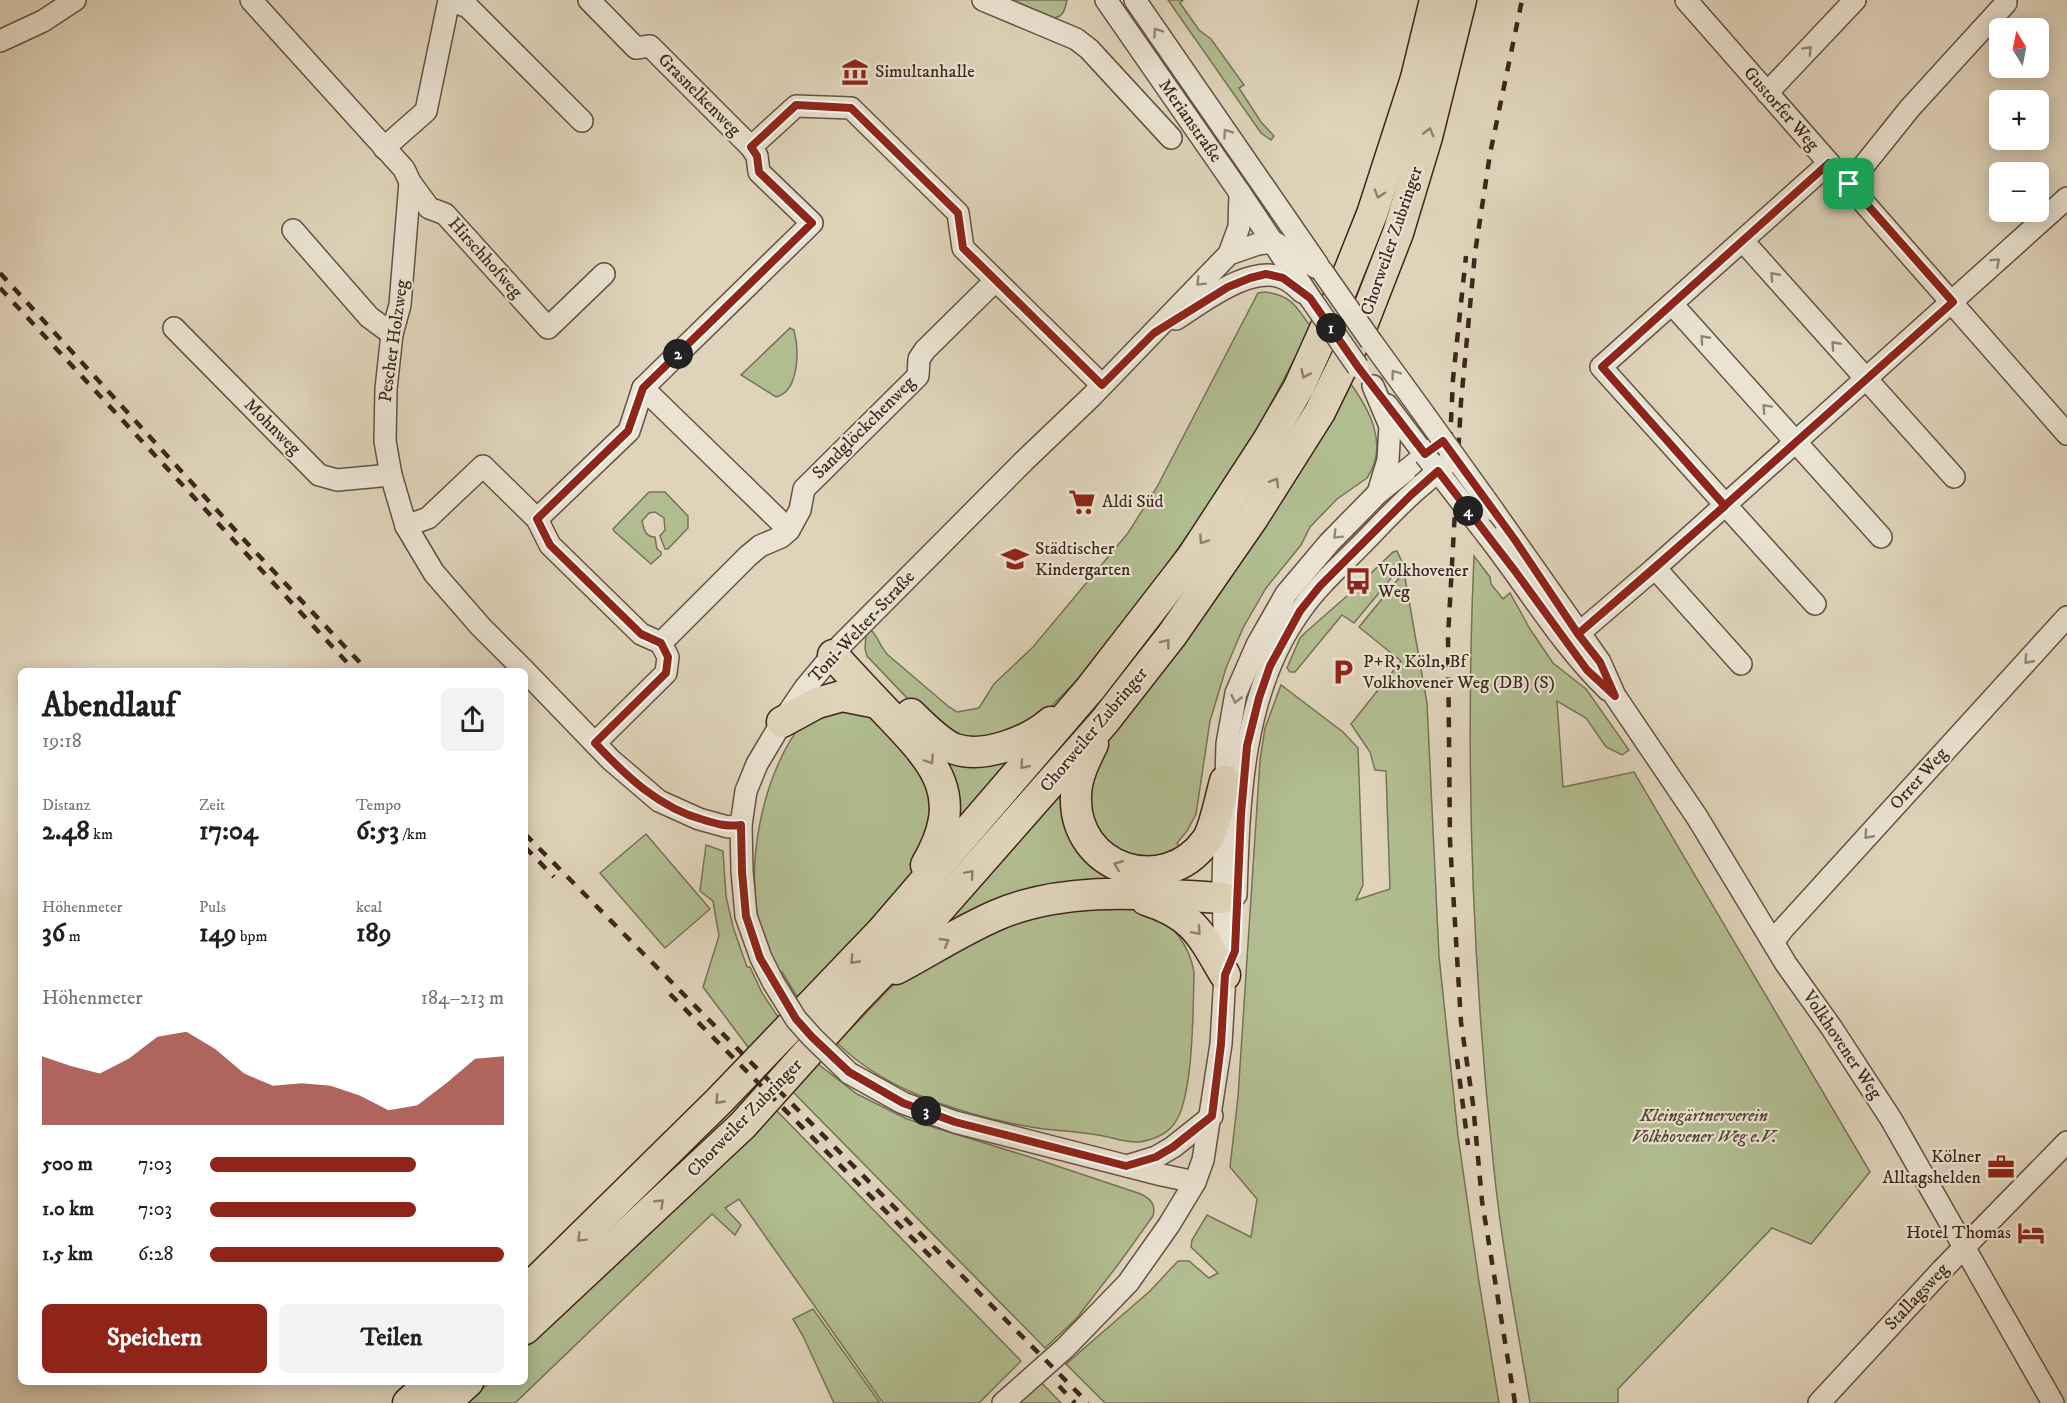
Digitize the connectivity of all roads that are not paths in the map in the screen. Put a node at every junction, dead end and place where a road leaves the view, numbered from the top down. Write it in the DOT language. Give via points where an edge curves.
graph roads {
  1 [pos="75,0"];
  2 [pos="251,0"];
  3 [pos="449,0"];
  4 [pos="590,0"];
  5 [pos="983,0"];
  6 [pos="1106,0"];
  7 [pos="1135,0"];
  8 [pos="1424,0"];
  9 [pos="1435,0"];
  10 [pos="1461,0"];
  11 [pos="1686,0"];
  12 [pos="1855,0"];
  13 [pos="2006,3"];
  14 [pos="0,41"];
  15 [pos="1416,78"];
  16 [pos="1767,93"];
  17 [pos="582,121"];
  18 [pos="1171,138"];
  19 [pos="384,147"];
  20 [pos="751,147"];
  21 [pos="1829,163"];
  22 [pos="410,182"];
  23 [pos="1849,184"];
  24 [pos="1240,193"];
  25 [pos="2067,198"];
  26 [pos="1274,201"];
  27 [pos="1287,220"];
  28 [pos="293,230"];
  29 [pos="1743,241"];
  30 [pos="1274,242"];
  31 [pos="1229,254"];
  32 [pos="1322,271"];
  33 [pos="604,274"];
  34 [pos="995,281"];
  35 [pos="1228,287"];
  36 [pos="1310,298"];
  37 [pos="1953,302"];
  38 [pos="1672,304"];
  39 [pos="174,328"];
  40 [pos="1154,333"];
  41 [pos="392,334"];
  42 [pos="1865,379"];
  43 [pos="1102,385"];
  44 [pos="1373,386"];
  45 [pos="643,388"];
  46 [pos="2067,434"];
  47 [pos="1797,442"];
  48 [pos="1449,449"];
  49 [pos="1423,458"];
  50 [pos="391,475"];
  51 [pos="1953,477"];
  52 [pos="1378,493"];
  53 [pos="1725,506"];
  54 [pos="537,519"];
  55 [pos="406,526"];
  56 [pos="789,530"];
  57 [pos="1881,537"];
  58 [pos="1655,568"];
  59 [pos="1815,604"];
  60 [pos="2067,617"];
  61 [pos="661,643"];
  62 [pos="1576,643"];
  63 [pos="837,650"];
  64 [pos="1742,664"];
  65 [pos="522,668"];
  66 [pos="528,674"];
  67 [pos="1090,689"];
  68 [pos="878,703"];
  69 [pos="782,722"];
  70 [pos="1104,722"];
  71 [pos="595,743"];
  72 [pos="1225,781"];
  73 [pos="741,825"];
  74 [pos="1150,873"];
  75 [pos="1230,889"];
  76 [pos="1128,895"];
  77 [pos="881,932"];
  78 [pos="1773,942"];
  79 [pos="1225,975"];
  80 [pos="874,980"];
  81 [pos="1212,1116"];
  82 [pos="2067,1142"];
  83 [pos="1126,1166"];
  84 [pos="1194,1182"];
  85 [pos="1963,1248"];
  86 [pos="528,1289"];
  87 [pos="528,1326"];
  88 [pos="428,1385"];
  89 [pos="465,1385"];
  90 [pos="408,1403"];
  91 [pos="445,1403"];
  92 [pos="1003,1403"];
  93 [pos="1819,1403"];
  94 [pos="2053,1403"];
  1 -- 14 [label="street" via="43,21"];
  2 -- 19 [label="street, Hirschhofweg"];
  3 -- 17 [label="street" via="468,7"];
  3 -- 19 [label="street" via="426,111"];
  4 -- 20 [label="street, Grasnelkenweg" via="636,48 650,46"];
  5 -- 18 [label="street" via="1076,39"];
  6 -- 24 [label="street, Merianstraße"];
  26 -- 7 [label="street, Merianstraße, one-way"];
  8 -- 15 [label="highway"];
  9 -- 15 [label="highway, Chorweiler Zubringer"];
  70 -- 10 [label="highway, Chorweiler Zubringer, one-way" via="1172,635 1320,412 1361,328 1398,233"];
  11 -- 16 [label="street, Gustorfer Weg"];
  16 -- 12 [label="street, one-way"];
  13 -- 23 [label="street" via="1910,108"];
  15 -- 67 [label="highway, Chorweiler Zubringer, one-way" via="1372,214 1299,387 1192,557"];
  16 -- 21 [label="street, Gustorfer Weg"];
  19 -- 22 [label="street, Hirschhofweg" via="404,168"];
  20 -- 34 [label="street" via="796,105 851,108 958,213 961,244"];
  20 -- 45 [label="street, Grasnelkenweg" via="759,172 812,223"];
  21 -- 23 [label="street, Gustorfer Weg"];
  21 -- 29 [label="street"];
  22 -- 33 [label="street, Hirschhofweg" via="429,208 445,214 548,328"];
  22 -- 41 [label="street, Pescher Holzweg" via="400,304"];
  23 -- 37 [label="street, Gustorfer Weg"];
  24 -- 30 [label="street, Merianstraße"];
  24 -- 31 [label="street, Toni-Welter-Straße" via="1239,227"];
  37 -- 25 [label="street, one-way"];
  26 -- 27 [label="street, Merianstraße"];
  26 -- 30 [label="street" via="1278,221"];
  27 -- 32 [label="street, Volkhovener Weg"];
  28 -- 41 [label="street" via="369,317"];
  29 -- 38 [label="street"];
  42 -- 29 [label="street, one-way"];
  30 -- 31 [label="street, Toni-Welter-Straße"];
  30 -- 32 [label="street"];
  30 -- 35 [label="street, Toni-Welter-Straße" via="1262,261"];
  30 -- 36 [label="street, Volkhovener Weg"];
  31 -- 40 [label="street, Toni-Welter-Straße, one-way"];
  48 -- 32 [label="street, Volkhovener Weg, one-way, bridge"];
  34 -- 43 [label="street"];
  34 -- 56 [label="street, Sandglöckchenweg" via="925,350 919,359 918,376 804,489 800,510"];
  35 -- 36 [label="street, Toni-Welter-Straße" via="1266,274 1283,278"];
  35 -- 40 [label="street, Toni-Welter-Straße"];
  36 -- 44 [label="street, Volkhovener Weg, bridge"];
  37 -- 42 [label="street"];
  37 -- 46 [label="street, Gustorfer Weg"];
  47 -- 38 [label="street, one-way"];
  38 -- 53 [label="street" via="1602,367"];
  39 -- 50 [label="street, Mohnweg" via="319,474 336,480"];
  40 -- 43 [label="street, Toni-Welter-Straße"];
  41 -- 50 [label="street, Pescher Holzweg" via="384,414"];
  42 -- 47 [label="street"];
  42 -- 51 [label="street"];
  43 -- 63 [label="street, Toni-Welter-Straße"];
  44 -- 49 [label="street, Volkhovener Weg"];
  44 -- 52 [label="street" via="1390,426 1388,460"];
  45 -- 54 [label="street, Grasnelkenweg" via="628,431"];
  45 -- 56 [label="street"];
  47 -- 53 [label="street"];
  47 -- 57 [label="street"];
  48 -- 49 [label="street"];
  48 -- 62 [label="street, Volkhovener Weg, bridge" via="1493,510"];
  49 -- 52 [label="street"];
  49 -- 62 [label="street, Volkhovener Weg, bridge"];
  49 -- 75 [label="street, bridge" via="1411,495 1320,586 1276,653 1247,746"];
  50 -- 55 [label="street, Pescher Holzweg"];
  52 -- 72 [label="street, one-way" via="1286,594 1257,645 1236,693"];
  53 -- 58 [label="street"];
  53 -- 59 [label="street"];
  54 -- 55 [label="street" via="483,466 428,518"];
  54 -- 61 [label="street" via="558,553 641,634"];
  55 -- 65 [label="street, Pescher Holzweg" via="434,573"];
  56 -- 61 [label="street" via="748,556"];
  58 -- 62 [label="street"];
  58 -- 64 [label="street"];
  60 -- 78 [label="street, Orrer Weg, one-way"];
  61 -- 71 [label="street" via="668,657 666,673"];
  62 -- 78 [label="street, Volkhovener Weg" via="1600,662 1615,696 1697,817"];
  63 -- 67 [label="highway" via="954,748 987,750 1014,744 1042,730"];
  63 -- 68 [label="highway"];
  63 -- 69 [label="street, Toni-Welter-Straße"];
  66 -- 71 [label="street, Pescher Holzweg"];
  67 -- 77 [label="highway, Chorweiler Zubringer, one-way"];
  68 -- 69 [label="highway" via="842,696 817,703"];
  68 -- 77 [label="highway, one-way" via="922,749 937,770 944,790 941,831 933,852"];
  69 -- 73 [label="street, Toni-Welter-Straße" via="746,790"];
  74 -- 70 [label="highway, one-way" via="1108,861 1086,840 1078,821 1076,787"];
  80 -- 70 [label="highway, Chorweiler Zubringer, one-way"];
  71 -- 73 [label="street, Pescher Holzweg" via="659,801 699,819 729,827"];
  72 -- 74 [label="highway" via="1208,839 1193,857"];
  72 -- 75 [label="street"];
  73 -- 83 [label="street, Toni-Welter-Straße, bridge" via="746,916 760,958 801,1025 849,1072 903,1103 955,1122"];
  74 -- 75 [label="highway" via="1203,877"];
  75 -- 76 [label="highway"];
  75 -- 79 [label="street"];
  76 -- 79 [label="highway, one-way" via="1182,916 1200,932"];
  80 -- 76 [label="highway, one-way" via="998,914 1054,898"];
  77 -- 86 [label="highway, Chorweiler Zubringer, one-way" via="719,1101"];
  78 -- 85 [label="street, Volkhovener Weg" via="1891,1119"];
  79 -- 81 [label="street"];
  87 -- 80 [label="highway, Chorweiler Zubringer, one-way" via="743,1125"];
  81 -- 83 [label="street" via="1156,1157"];
  81 -- 84 [label="street"];
  82 -- 85 [label="street, Stallagsweg"];
  83 -- 84 [label="street, Toni-Welter-Straße"];
  84 -- 92 [label="street" via="1128,1283 1065,1348"];
  85 -- 93 [label="street, Stallagsweg"];
  85 -- 94 [label="street, Volkhovener Weg"];
  88 -- 90 [label="highway"];
  89 -- 91 [label="highway"];
}
